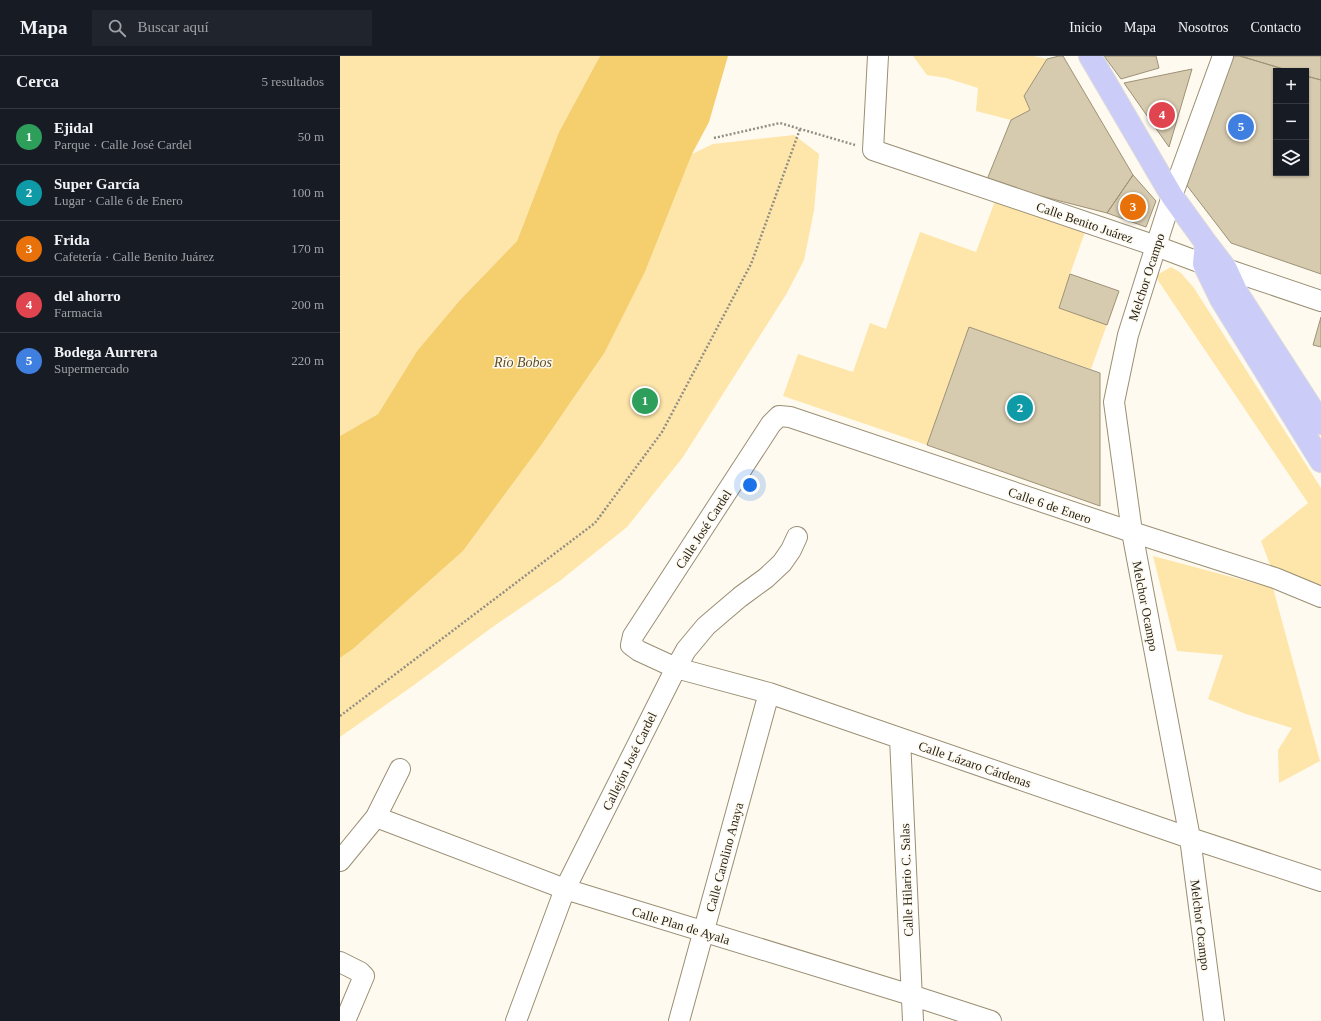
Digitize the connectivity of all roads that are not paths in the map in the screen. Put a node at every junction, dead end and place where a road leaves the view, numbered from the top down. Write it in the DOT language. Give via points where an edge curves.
graph roads {
  1 [pos="878,56"];
  2 [pos="1090,56"];
  3 [pos="1223,56"];
  4 [pos="1172,196"];
  5 [pos="1156,246"];
  6 [pos="1205,254"];
  7 [pos="1226,269"];
  8 [pos="1321,301"];
  9 [pos="779,416"];
  10 [pos="1321,423"];
  11 [pos="1321,461"];
  12 [pos="1132,532"];
  13 [pos="797,537"];
  14 [pos="1321,597"];
  15 [pos="632,645"];
  16 [pos="676,668"];
  17 [pos="769,693"];
  18 [pos="900,738"];
  19 [pos="400,769"];
  20 [pos="376,817"];
  21 [pos="1190,838"];
  22 [pos="340,861"];
  23 [pos="1321,881"];
  24 [pos="565,889"];
  25 [pos="704,932"];
  26 [pos="340,962"];
  27 [pos="911,995"];
  28 [pos="345,1021"];
  29 [pos="516,1021"];
  30 [pos="679,1021"];
  31 [pos="913,1021"];
  32 [pos="990,1021"];
  33 [pos="1214,1021"];
  1 -- 5 [label="street, Calle Benito Juárez" via="873,150"];
  2 -- 4 [label="main road"];
  3 -- 4 [label="street, Melchor Ocampo"];
  4 -- 5 [label="street, Melchor Ocampo"];
  4 -- 6 [label="main road"];
  5 -- 6 [label="street, Calle Benito Juárez"];
  5 -- 12 [label="street, Melchor Ocampo" via="1128,336 1114,402"];
  6 -- 7 [label="main road"];
  6 -- 11 [label="main road" via="1221,299"];
  7 -- 8 [label="street"];
  7 -- 10 [label="main road" via="1237,293"];
  9 -- 12 [label="street, Calle 6 de Enero" via="790,417"];
  9 -- 15 [label="street, Calle José Cardel" via="771,424 633,636"];
  12 -- 14 [label="street, Calle 6 de Enero" via="1275,578"];
  12 -- 21 [label="street, Melchor Ocampo"];
  13 -- 16 [label="street, Callejón José Cardel" via="782,563 706,626 686,650"];
  15 -- 16 [label="street, Calle Lázaro Cárdenas" via="639,651"];
  16 -- 17 [label="street, Calle Lázaro Cárdenas"];
  16 -- 24 [label="street, Callejón José Cardel"];
  17 -- 18 [label="street, Calle Lázaro Cárdenas"];
  17 -- 25 [label="street, Calle Carolino Anaya"];
  18 -- 21 [label="street, Calle Lázaro Cárdenas"];
  18 -- 27 [label="street, Calle Hilario C. Salas"];
  19 -- 20 [label="street"];
  20 -- 22 [label="street"];
  20 -- 24 [label="street, Calle Plan de Ayala"];
  21 -- 23 [label="street, Calle Lázaro Cárdenas"];
  21 -- 33 [label="street, Melchor Ocampo"];
  24 -- 25 [label="street, Calle Plan de Ayala"];
  24 -- 29 [label="street, Callejón José Cardel"];
  25 -- 27 [label="street, Calle Plan de Ayala"];
  25 -- 30 [label="street, Calle Carolino Anaya"];
  26 -- 28 [label="street" via="364,976"];
  27 -- 31 [label="street, Calle Hilario C. Salas"];
  27 -- 32 [label="street, Calle Plan de Ayala"];
}
